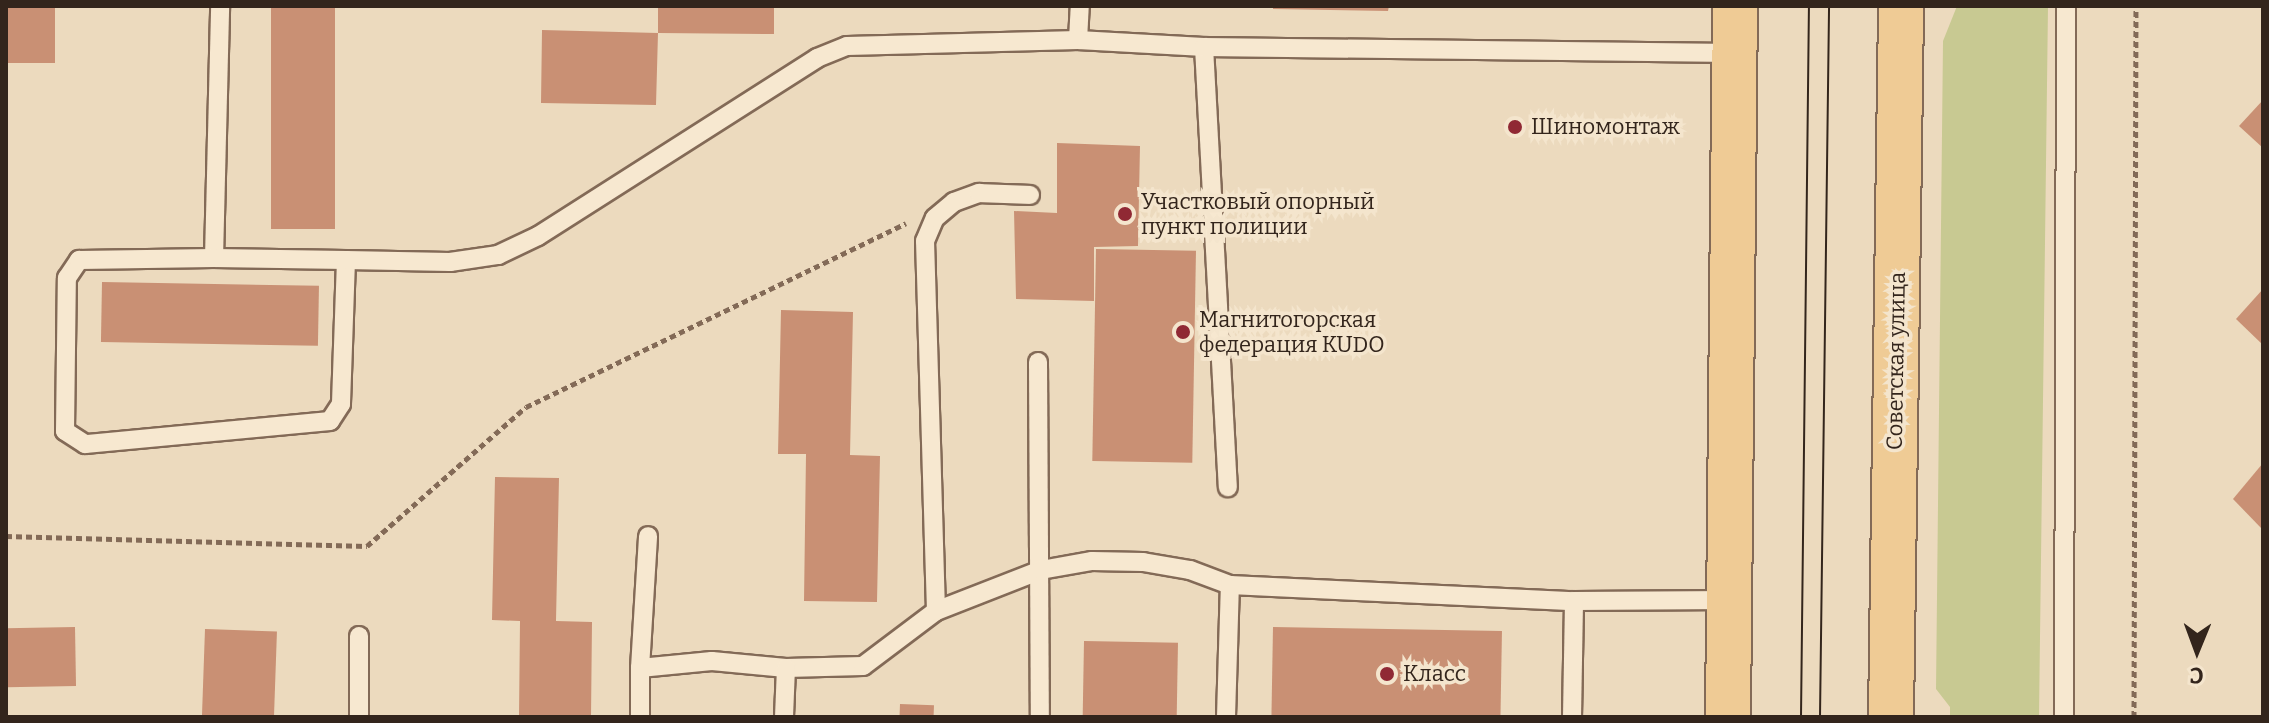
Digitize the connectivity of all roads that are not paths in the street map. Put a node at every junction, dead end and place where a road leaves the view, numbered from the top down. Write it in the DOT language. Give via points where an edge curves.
graph roads {
  1 [pos="220,6"];
  2 [pos="1080,6"];
  3 [pos="1735,6"];
  4 [pos="1901,6"];
  5 [pos="2066,6"];
  6 [pos="1078,40"];
  7 [pos="1204,47"];
  8 [pos="1734,53"];
  9 [pos="1030,195"];
  10 [pos="214,258"];
  11 [pos="346,260"];
  12 [pos="1038,362"];
  13 [pos="1228,487"];
  14 [pos="648,536"];
  15 [pos="1041,570"];
  16 [pos="1230,585"];
  17 [pos="1730,600"];
  18 [pos="1574,601"];
  19 [pos="936,611"];
  20 [pos="359,636"];
  21 [pos="640,668"];
  22 [pos="786,668"];
  23 [pos="359,717"];
  24 [pos="640,717"];
  25 [pos="784,717"];
  26 [pos="1040,717"];
  27 [pos="1226,717"];
  28 [pos="1572,717"];
  29 [pos="1728,717"];
  30 [pos="1891,717"];
  31 [pos="2064,717"];
  1 -- 10 [label="lane"];
  2 -- 6 [label="lane"];
  3 -- 8 [label="main road"];
  4 -- 30 [label="main road, Советская улица"];
  5 -- 31 [label="lane"];
  6 -- 7 [label="lane"];
  6 -- 11 [label="lane" via="864,44 832,50 538,236 498,255 450,262"];
  7 -- 8 [label="lane"];
  7 -- 13 [label="lane"];
  8 -- 17 [label="main road"];
  9 -- 19 [label="lane" via="979,193 954,202 935,218 925,241"];
  10 -- 11 [label="lane"];
  10 -- 11 [label="lane" via="87,258 72,264 67,278 63,423 69,438 85,444 330,421 341,404"];
  12 -- 15 [label="lane"];
  14 -- 21 [label="lane"];
  15 -- 16 [label="lane" via="1092,561 1143,562 1190,570"];
  15 -- 19 [label="lane"];
  15 -- 26 [label="lane"];
  16 -- 18 [label="lane"];
  16 -- 27 [label="lane"];
  17 -- 18 [label="lane"];
  17 -- 29 [label="main road"];
  18 -- 28 [label="lane"];
  19 -- 22 [label="lane" via="863,666"];
  20 -- 23 [label="lane"];
  21 -- 22 [label="lane" via="712,661"];
  21 -- 24 [label="lane"];
  22 -- 25 [label="lane"];
}
